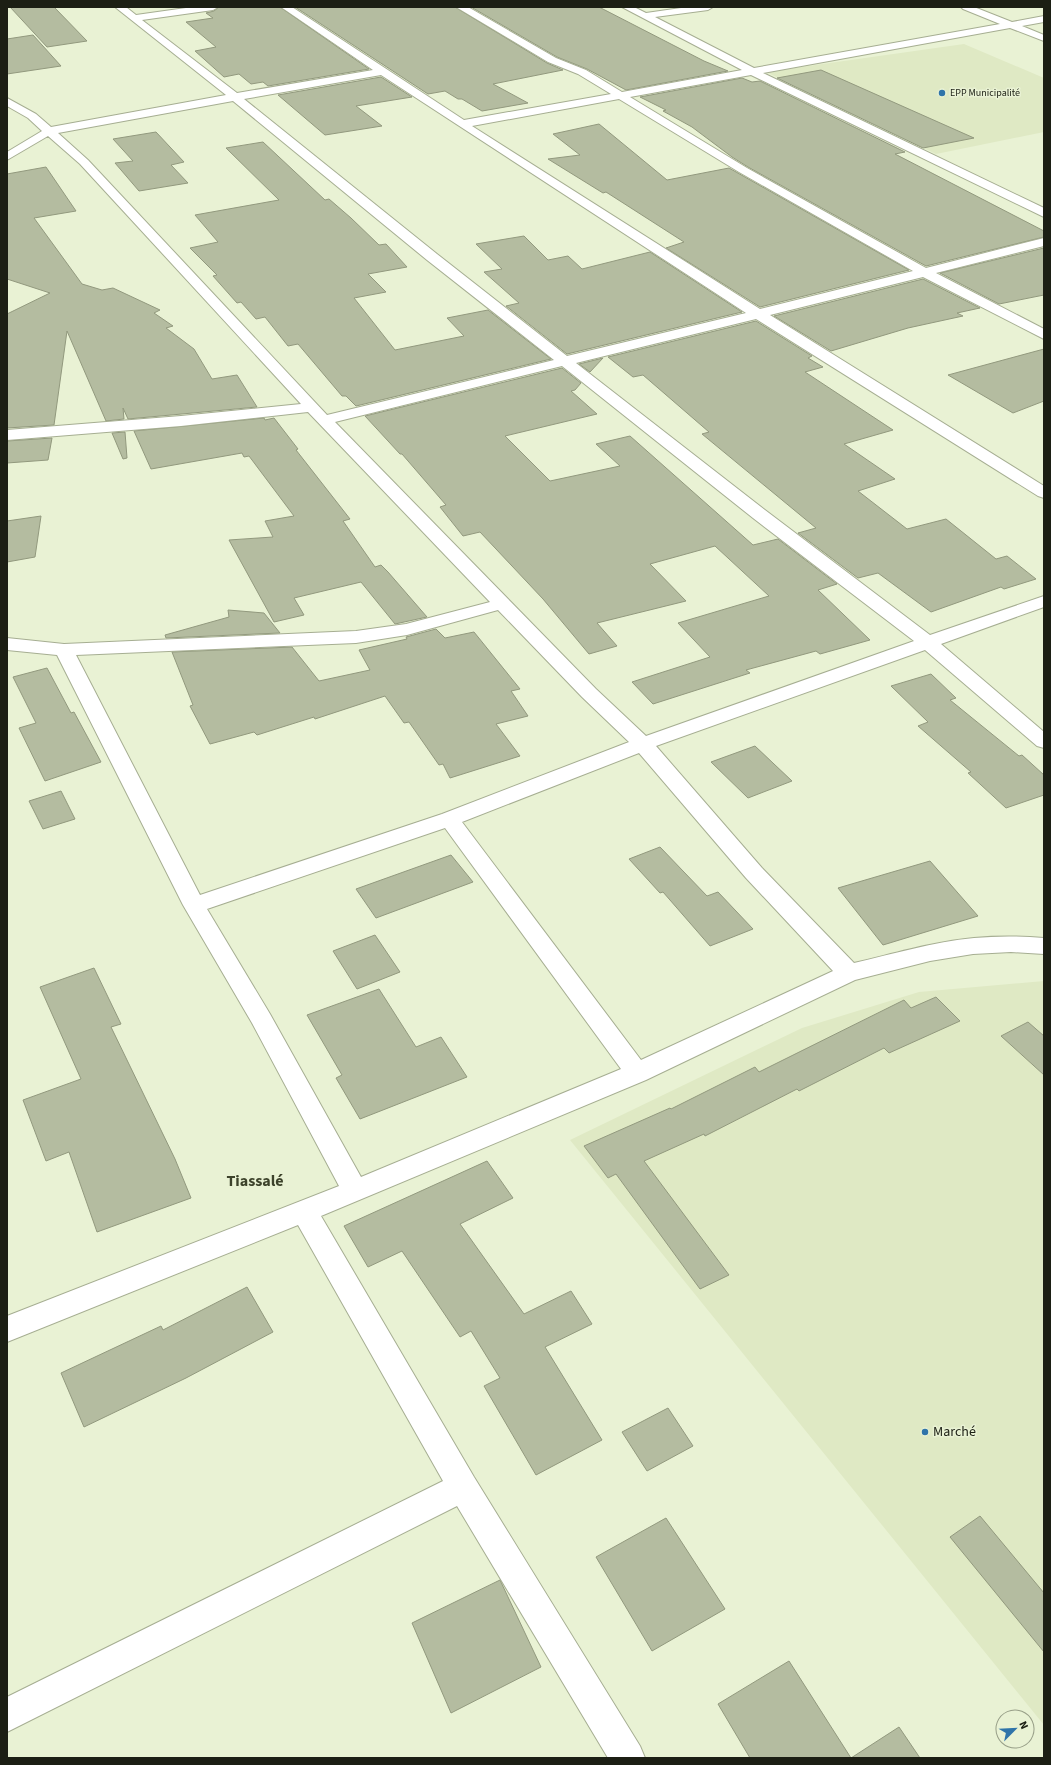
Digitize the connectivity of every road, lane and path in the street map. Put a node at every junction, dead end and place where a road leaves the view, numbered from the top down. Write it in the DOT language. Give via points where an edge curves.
graph roads {
  1 [pos="120,7"];
  2 [pos="213,7"];
  3 [pos="286,7"];
  4 [pos="460,7"];
  5 [pos="627,7"];
  6 [pos="708,7"];
  7 [pos="966,7"];
  8 [pos="645,16"];
  9 [pos="134,18"];
  10 [pos="1044,19"];
  11 [pos="1013,25"];
  12 [pos="1044,38"];
  13 [pos="383,71"];
  14 [pos="751,71"];
  15 [pos="620,96"];
  16 [pos="235,97"];
  17 [pos="7,101"];
  18 [pos="462,124"];
  19 [pos="49,131"];
  20 [pos="7,157"];
  21 [pos="1044,213"];
  22 [pos="1044,242"];
  23 [pos="924,272"];
  24 [pos="758,314"];
  25 [pos="1044,335"];
  26 [pos="565,361"];
  27 [pos="319,414"];
  28 [pos="7,435"];
  29 [pos="1044,493"];
  30 [pos="1044,601"];
  31 [pos="502,604"];
  32 [pos="927,642"];
  33 [pos="7,644"];
  34 [pos="64,650"];
  35 [pos="1044,742"];
  36 [pos="643,744"];
  37 [pos="450,819"];
  38 [pos="194,905"];
  39 [pos="1044,946"];
  40 [pos="849,972"];
  41 [pos="637,1073"];
  42 [pos="355,1191"];
  43 [pos="304,1211"];
  44 [pos="7,1329"];
  45 [pos="463,1487"];
  46 [pos="7,1715"];
  47 [pos="628,1758"];
  1 -- 9 [label="street"];
  2 -- 9 [label="street"];
  3 -- 13 [label="street"];
  4 -- 15 [label="street" via="552,60 582,72"];
  5 -- 8 [label="street"];
  6 -- 8 [label="street"];
  7 -- 11 [label="street"];
  8 -- 14 [label="street"];
  9 -- 16 [label="street"];
  10 -- 11 [label="street"];
  11 -- 12 [label="street"];
  11 -- 14 [label="street"];
  13 -- 16 [label="street"];
  13 -- 18 [label="street"];
  14 -- 15 [label="street"];
  14 -- 21 [label="street"];
  15 -- 18 [label="street"];
  15 -- 23 [label="street" via="750,174"];
  16 -- 19 [label="street"];
  16 -- 26 [label="street"];
  17 -- 19 [label="street" via="32,116"];
  18 -- 24 [label="street"];
  19 -- 20 [label="street"];
  19 -- 27 [label="street" via="84,162"];
  22 -- 23 [label="street"];
  23 -- 24 [label="street"];
  23 -- 25 [label="street"];
  24 -- 26 [label="street"];
  24 -- 29 [label="street"];
  26 -- 27 [label="street"];
  26 -- 32 [label="street"];
  27 -- 28 [label="street" via="181,421"];
  27 -- 31 [label="street"];
  30 -- 32 [label="street"];
  31 -- 34 [label="street" via="407,629 356,637"];
  31 -- 36 [label="street"];
  32 -- 35 [label="street"];
  32 -- 36 [label="street"];
  33 -- 34 [label="street"];
  34 -- 38 [label="street"];
  36 -- 37 [label="street"];
  36 -- 40 [label="street" via="754,873"];
  37 -- 38 [label="street"];
  37 -- 41 [label="street"];
  38 -- 42 [label="street" via="262,1020"];
  39 -- 40 [label="street" via="973,946"];
  40 -- 41 [label="street"];
  41 -- 42 [label="street"];
  42 -- 43 [label="street"];
  43 -- 44 [label="street"];
  43 -- 45 [label="street"];
  45 -- 46 [label="street"];
  45 -- 47 [label="street"];
}
